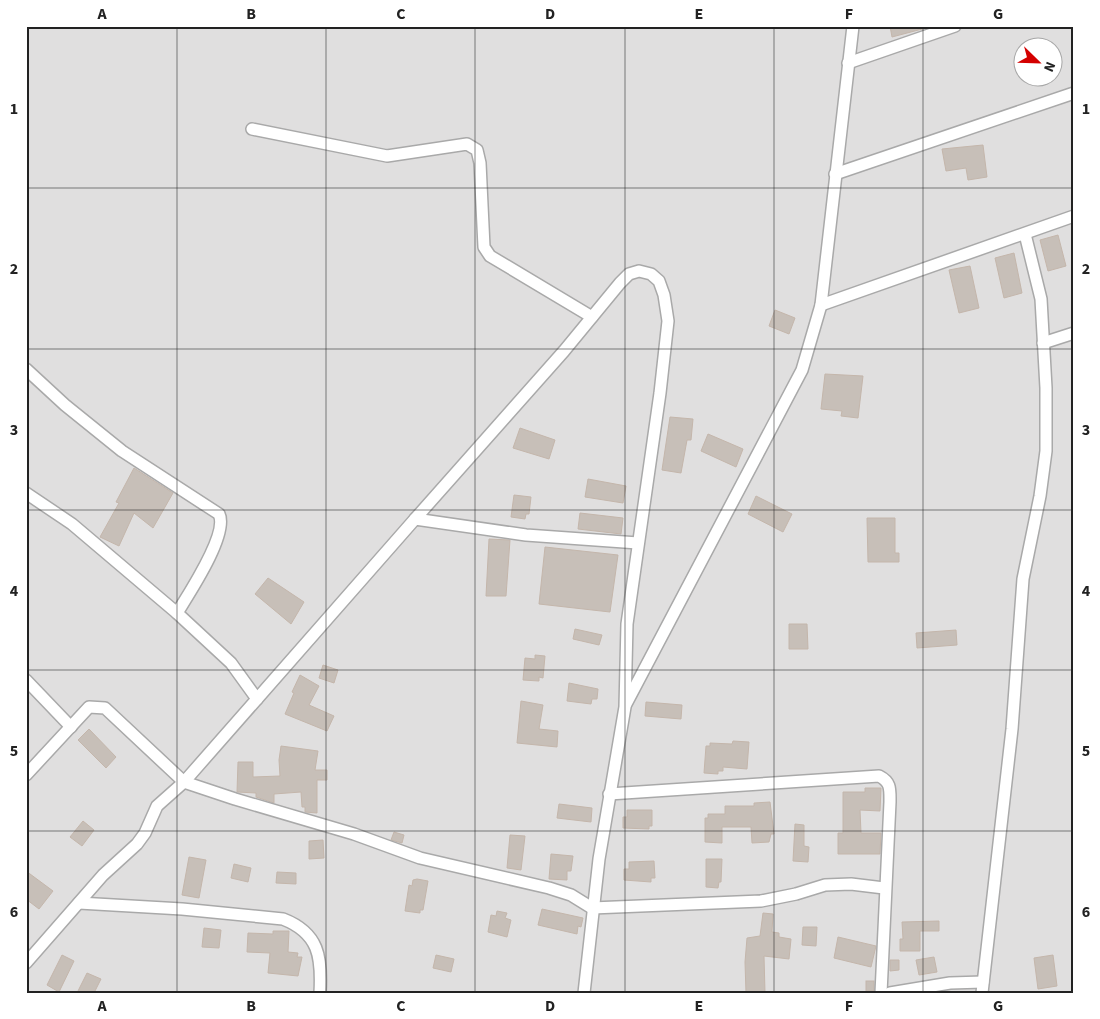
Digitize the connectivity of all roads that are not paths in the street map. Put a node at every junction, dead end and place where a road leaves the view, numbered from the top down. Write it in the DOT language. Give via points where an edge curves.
graph roads {
  1 [pos="853,26"];
  2 [pos="956,26"];
  3 [pos="848,63"];
  4 [pos="1074,94"];
  5 [pos="252,129"];
  6 [pos="835,174"];
  7 [pos="1074,216"];
  8 [pos="1026,234"];
  9 [pos="821,305"];
  10 [pos="592,317"];
  11 [pos="1074,333"];
  12 [pos="1043,343"];
  13 [pos="26,369"];
  14 [pos="26,493"];
  15 [pos="415,519"];
  16 [pos="638,543"];
  17 [pos="177,613"];
  18 [pos="26,680"];
  19 [pos="257,699"];
  20 [pos="625,706"];
  21 [pos="71,728"];
  22 [pos="26,775"];
  23 [pos="184,782"];
  24 [pos="609,794"];
  25 [pos="884,888"];
  26 [pos="79,903"];
  27 [pos="592,908"];
  28 [pos="26,963"];
  29 [pos="983,987"];
  30 [pos="320,993"];
  31 [pos="584,993"];
  32 [pos="881,993"];
  33 [pos="890,993"];
  1 -- 3 [label="street"];
  2 -- 3 [label="street"];
  3 -- 6 [label="street"];
  4 -- 6 [label="street"];
  5 -- 10 [label="street" via="387,156 467,144 477,150 480,164 484,247 490,256"];
  6 -- 9 [label="street"];
  7 -- 8 [label="street"];
  8 -- 9 [label="street"];
  8 -- 12 [label="street" via="1041,299"];
  9 -- 20 [label="street" via="802,370"];
  10 -- 15 [label="street"];
  10 -- 16 [label="street" via="629,274 639,271 659,281 668,321"];
  11 -- 12 [label="street"];
  12 -- 29 [label="street" via="1046,451 1023,579 1012,729"];
  13 -- 17 [label="street" via="122,451 219,514 222,520 220,530 204,568"];
  14 -- 17 [label="street" via="72,524"];
  15 -- 16 [label="street" via="526,535"];
  15 -- 19 [label="street"];
  16 -- 20 [label="street" via="627,624"];
  17 -- 19 [label="street" via="231,663"];
  18 -- 21 [label="street"];
  19 -- 23 [label="street"];
  20 -- 24 [label="street"];
  21 -- 22 [label="street"];
  21 -- 23 [label="street" via="89,707 105,708"];
  23 -- 26 [label="street" via="157,806 137,844 103,875"];
  23 -- 27 [label="street" via="354,834 420,858 549,888 571,895"];
  24 -- 25 [label="street" via="879,776 890,787"];
  24 -- 27 [label="street"];
  25 -- 27 [label="street" via="825,885 761,900"];
  25 -- 32 [label="street"];
  26 -- 28 [label="street"];
  26 -- 30 [label="street" via="182,909 283,919 298,924 316,946 321,968"];
  27 -- 31 [label="street"];
  29 -- 33 [label="street" via="950,982"];
}
